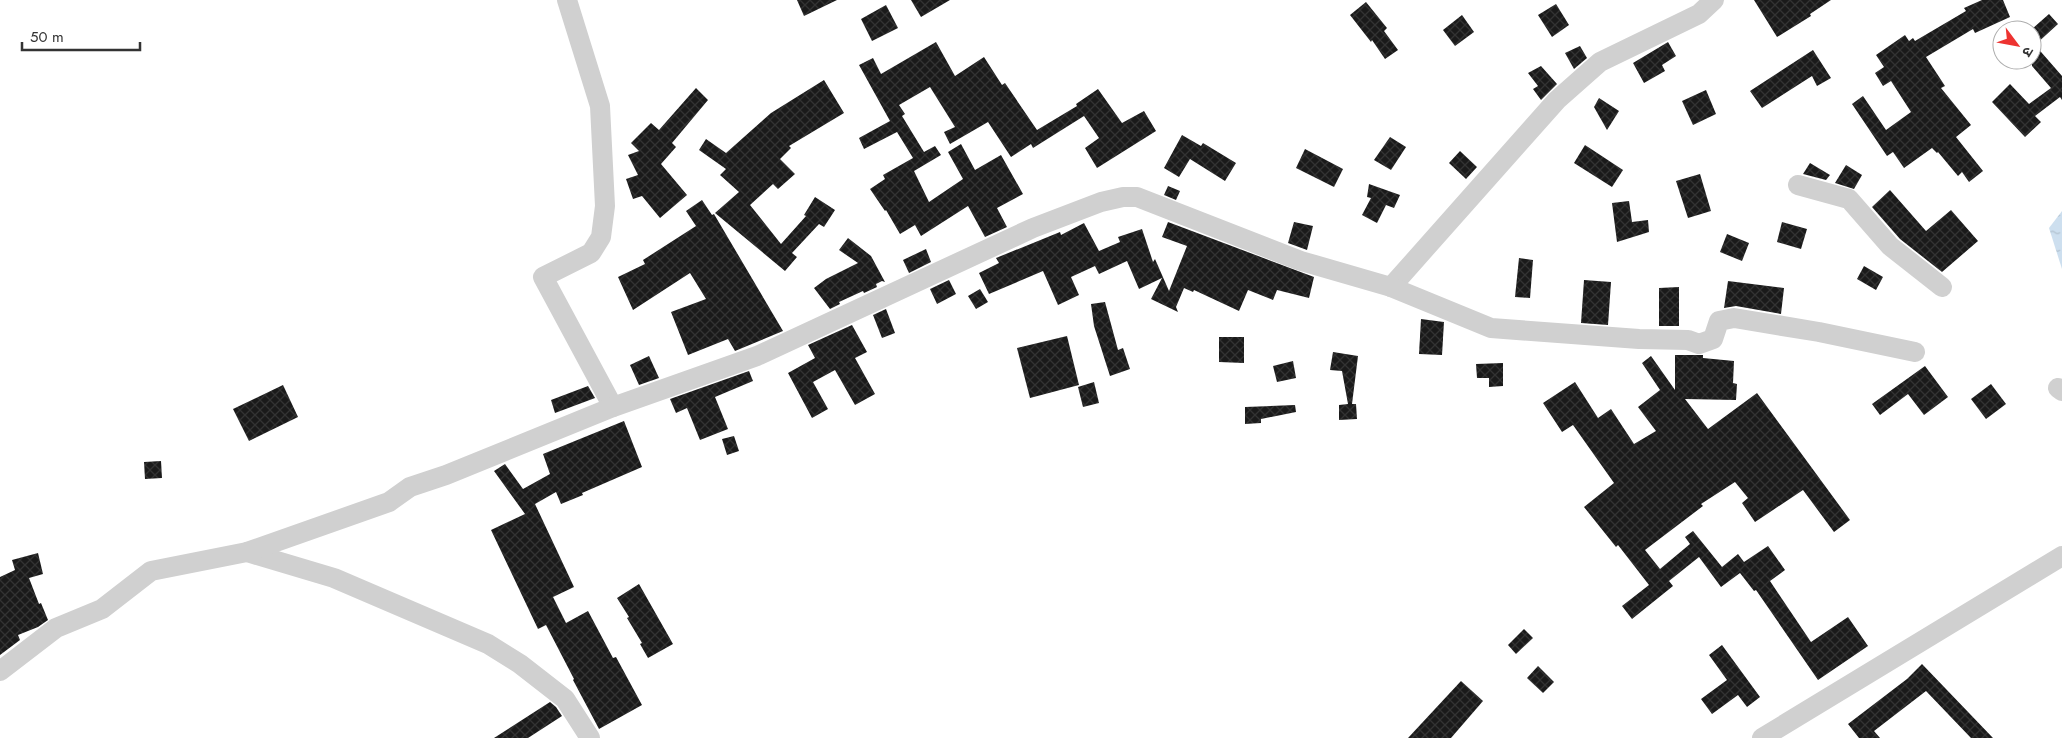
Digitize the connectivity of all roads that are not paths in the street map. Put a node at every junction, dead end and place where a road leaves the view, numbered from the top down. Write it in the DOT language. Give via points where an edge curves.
graph roads {
  1 [pos="567,0"];
  2 [pos="1714,0"];
  3 [pos="1798,185"];
  4 [pos="1391,287"];
  5 [pos="1942,287"];
  6 [pos="1915,352"];
  7 [pos="613,407"];
  8 [pos="247,552"];
  9 [pos="2062,556"];
  10 [pos="0,671"];
  11 [pos="590,738"];
  12 [pos="1762,738"];
  1 -- 7 [label="street" via="600,106 605,206 600,238 591,253 542,277"];
  2 -- 4 [label="street" via="1699,14 1600,62 1557,100"];
  3 -- 5 [label="street" via="1850,199 1890,246"];
  4 -- 6 [label="street" via="1491,328 1688,340 1699,344 1713,339 1719,321 1734,318"];
  4 -- 7 [label="street" via="1301,261 1137,197 1123,197 1033,228 757,356"];
  7 -- 8 [label="street" via="446,475 410,486 389,502"];
  8 -- 10 [label="street" via="151,571 102,609 56,628"];
  8 -- 11 [label="street" via="334,578 488,644 565,698"];
  9 -- 12 [label="street"];
}
